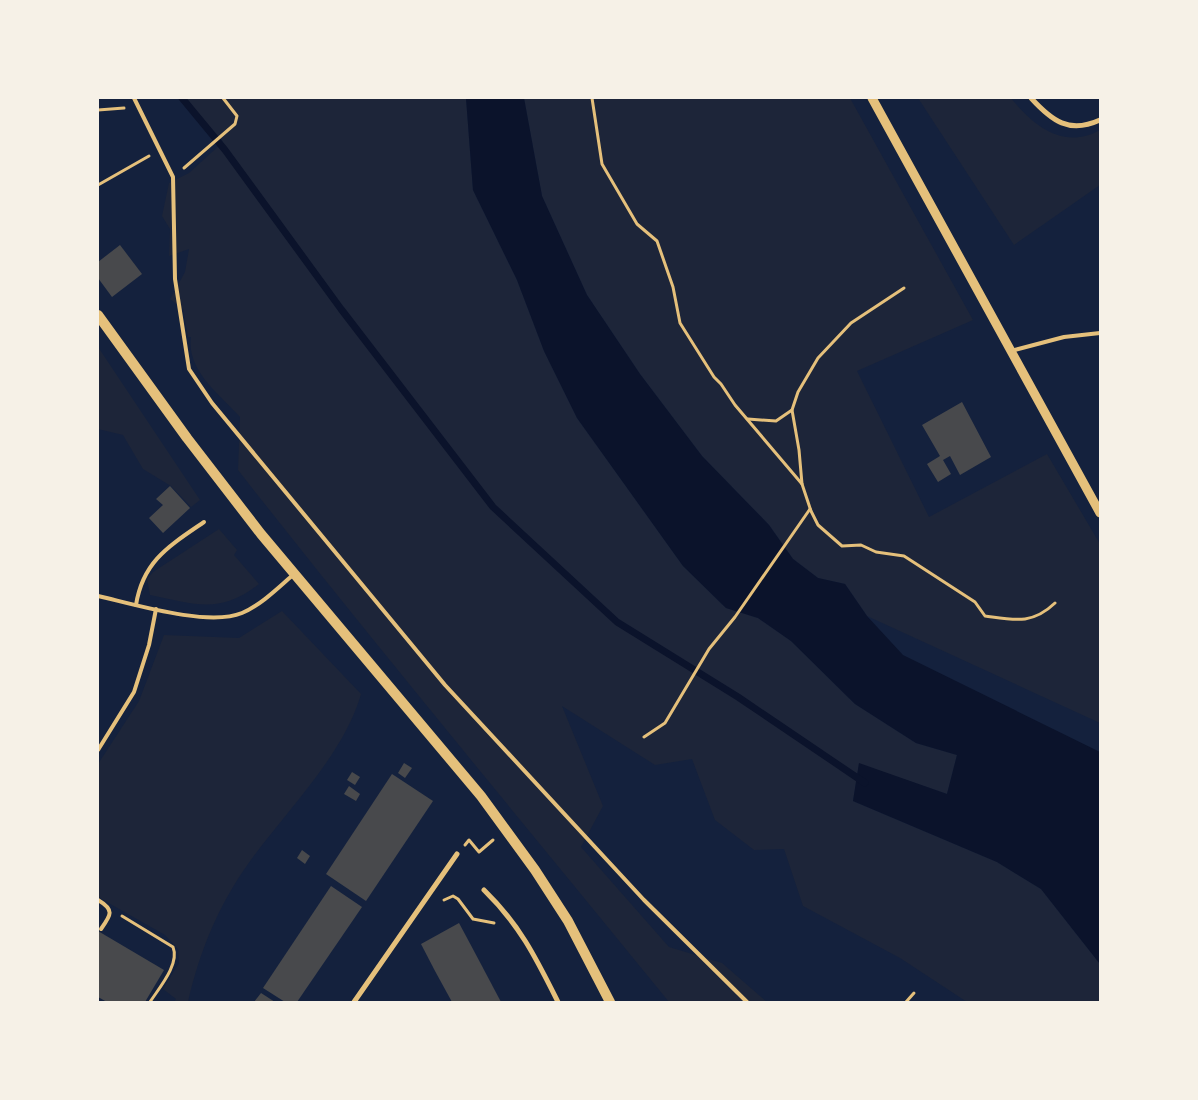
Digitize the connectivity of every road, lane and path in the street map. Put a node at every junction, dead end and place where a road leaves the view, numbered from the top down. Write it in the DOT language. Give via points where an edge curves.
graph roads {
  1 [pos="134,98"];
  2 [pos="223,98"];
  3 [pos="592,98"];
  4 [pos="872,98"];
  5 [pos="1031,98"];
  6 [pos="138,106"];
  7 [pos="98,110"];
  8 [pos="1100,120"];
  9 [pos="159,150"];
  10 [pos="173,177"];
  11 [pos="98,185"];
  12 [pos="904,288"];
  13 [pos="98,315"];
  14 [pos="1100,333"];
  15 [pos="1011,351"];
  16 [pos="792,410"];
  17 [pos="748,419"];
  18 [pos="802,484"];
  19 [pos="810,508"];
  20 [pos="1100,513"];
  21 [pos="204,522"];
  22 [pos="294,574"];
  23 [pos="98,596"];
  24 [pos="1054,603"];
  25 [pos="136,605"];
  26 [pos="156,609"];
  27 [pos="644,737"];
  28 [pos="98,750"];
  29 [pos="505,830"];
  30 [pos="457,854"];
  31 [pos="484,890"];
  32 [pos="98,900"];
  33 [pos="441,902"];
  34 [pos="108,908"];
  35 [pos="499,924"];
  36 [pos="102,929"];
  37 [pos="914,992"];
  38 [pos="150,1002"];
  39 [pos="354,1002"];
  40 [pos="558,1002"];
  41 [pos="610,1002"];
  42 [pos="747,1002"];
  43 [pos="906,1002"];
  1 -- 6 [label="lane"];
  2 -- 10 [label="path" via="237,116 235,124"];
  3 -- 17 [label="path" via="602,164 637,224 657,241 673,287 680,324 714,377"];
  4 -- 15 [label="street"];
  5 -- 8 [label="street" via="1056,122 1089,125"];
  6 -- 7 [label="path"];
  6 -- 9 [label="lane"];
  9 -- 10 [label="lane"];
  9 -- 11 [label="path"];
  10 -- 42 [label="lane" via="175,279 189,369 212,403 445,686 644,900"];
  12 -- 16 [label="path" via="851,323 818,358 798,392"];
  13 -- 22 [label="main road" via="187,438"];
  14 -- 15 [label="lane" via="1064,337"];
  15 -- 20 [label="street"];
  16 -- 17 [label="path" via="776,421"];
  16 -- 18 [label="path"];
  17 -- 18 [label="path"];
  18 -- 19 [label="path"];
  19 -- 24 [label="path" via="818,524 842,546 861,545 876,552 904,556 975,602 985,616 1018,621 1044,614"];
  19 -- 27 [label="path" via="710,649 665,723"];
  21 -- 25 [label="lane" via="153,562 139,585"];
  22 -- 26 [label="lane" via="254,607 240,614 208,617"];
  22 -- 29 [label="main road" via="481,796"];
  23 -- 25 [label="lane"];
  25 -- 26 [label="lane"];
  26 -- 28 [label="lane" via="134,692"];
  29 -- 30 [label="path" via="479,852 469,840"];
  29 -- 41 [label="main road" via="568,921"];
  30 -- 39 [label="street"];
  31 -- 40 [label="street" via="518,927"];
  32 -- 34 [label="lane"];
  33 -- 35 [label="path" via="452,896 473,918"];
  34 -- 36 [label="lane" via="110,915"];
  34 -- 38 [label="path" via="175,952 173,964"];
  37 -- 43 [label="path"];
}
